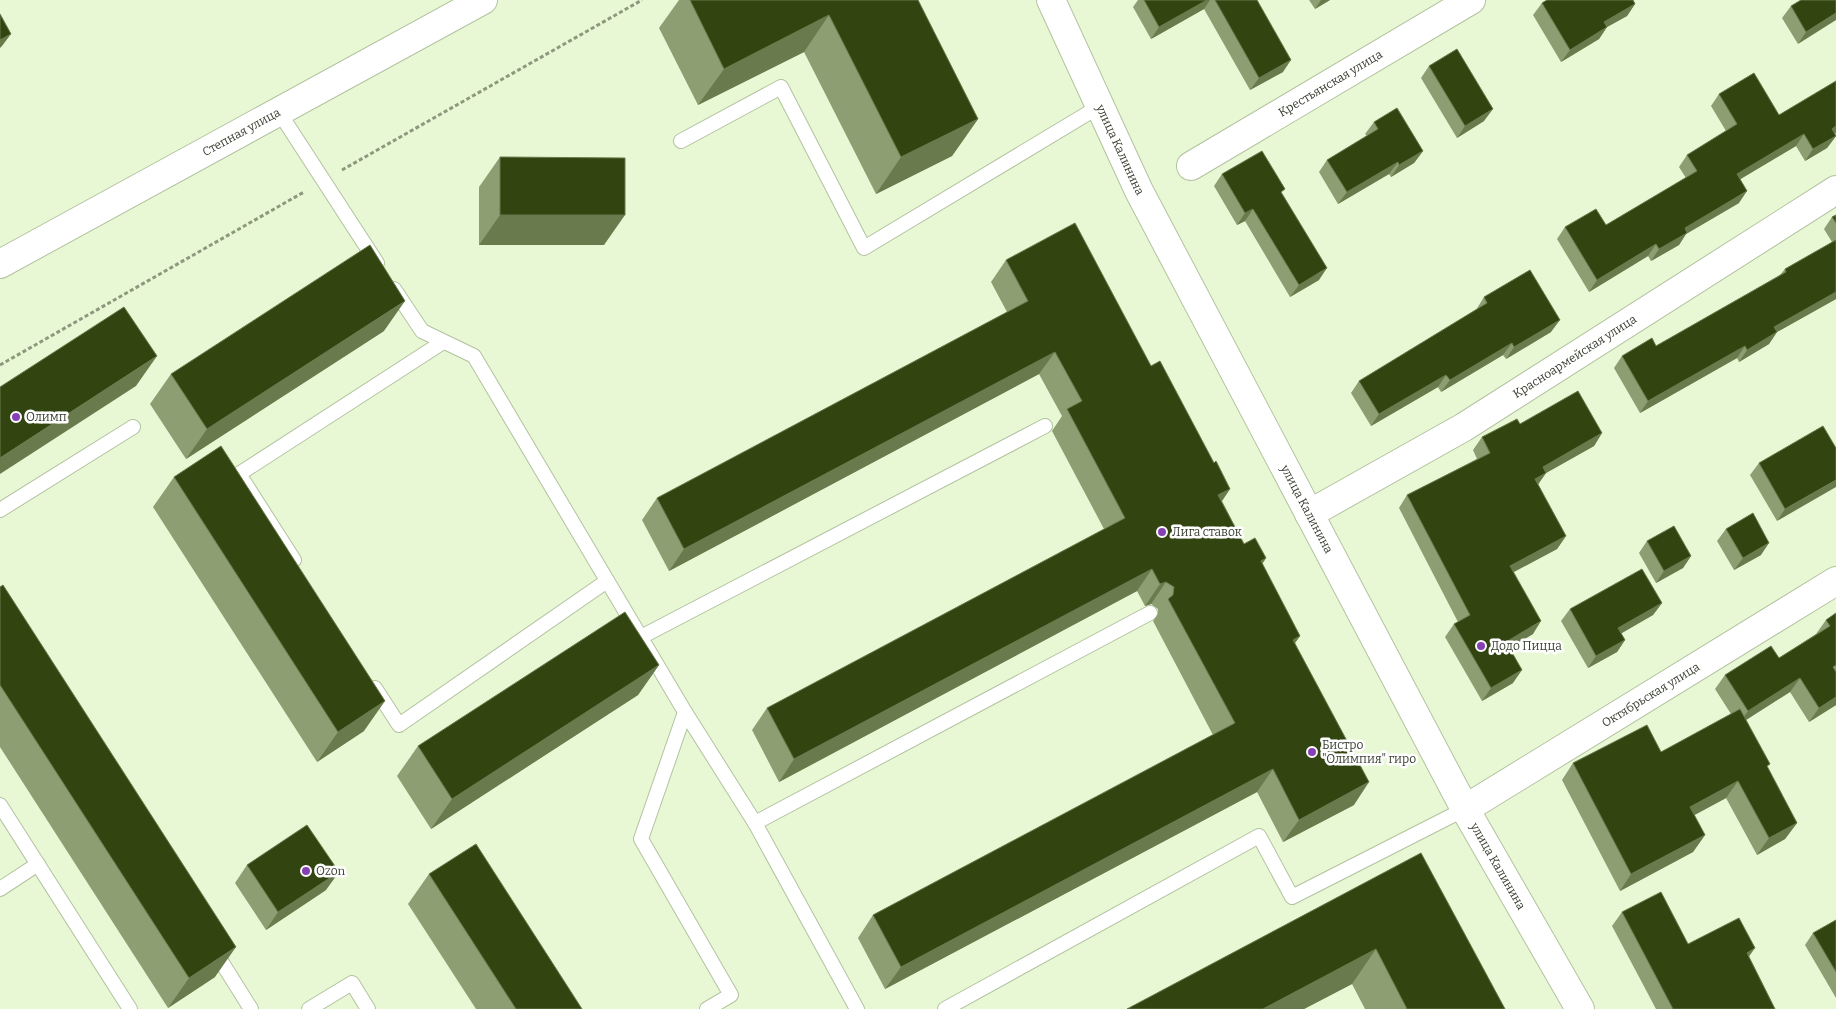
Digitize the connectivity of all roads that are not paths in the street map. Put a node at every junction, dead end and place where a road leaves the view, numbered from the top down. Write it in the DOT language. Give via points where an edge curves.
graph roads {
  1 [pos="483,0"];
  2 [pos="1051,0"];
  3 [pos="1471,0"];
  4 [pos="1100,106"];
  5 [pos="279,112"];
  6 [pos="681,141"];
  7 [pos="1190,166"];
  8 [pos="1836,190"];
  9 [pos="0,264"];
  10 [pos="443,342"];
  11 [pos="133,426"];
  12 [pos="1045,426"];
  13 [pos="0,510"];
  14 [pos="1309,514"];
  15 [pos="303,574"];
  16 [pos="608,581"];
  17 [pos="1836,581"];
  18 [pos="1150,614"];
  19 [pos="641,637"];
  20 [pos="367,674"];
  21 [pos="686,712"];
  22 [pos="0,805"];
  23 [pos="1465,809"];
  24 [pos="755,823"];
  25 [pos="38,864"];
  26 [pos="0,889"];
  27 [pos="204,934"];
  28 [pos="130,1009"];
  29 [pos="251,1009"];
  30 [pos="309,1009"];
  31 [pos="368,1009"];
  32 [pos="707,1009"];
  33 [pos="857,1009"];
  34 [pos="945,1009"];
  35 [pos="1580,1009"];
  1 -- 5 [label="main road, Степная улица"];
  2 -- 4 [label="main road, улица Калинина"];
  3 -- 7 [label="main road, Крестьянская улица"];
  4 -- 6 [label="lane" via="864,248 781,87"];
  4 -- 14 [label="main road, улица Калинина" via="1139,191"];
  5 -- 9 [label="main road, Степная улица"];
  5 -- 10 [label="lane" via="422,331"];
  8 -- 14 [label="main road, Красноармейская улица" via="1464,428"];
  10 -- 15 [label="lane" via="240,474"];
  10 -- 16 [label="lane" via="474,356"];
  11 -- 13 [label="lane"];
  12 -- 19 [label="lane"];
  14 -- 23 [label="main road, улица Калинина"];
  16 -- 19 [label="lane"];
  16 -- 20 [label="lane" via="399,725"];
  17 -- 23 [label="main road, Октябрьская улица"];
  18 -- 24 [label="lane"];
  19 -- 21 [label="lane"];
  21 -- 24 [label="lane"];
  21 -- 32 [label="lane" via="641,839 731,995"];
  22 -- 25 [label="lane"];
  23 -- 34 [label="lane" via="1292,897 1259,836"];
  23 -- 35 [label="main road, улица Калинина"];
  24 -- 33 [label="lane"];
  25 -- 26 [label="lane"];
  25 -- 28 [label="lane"];
  27 -- 29 [label="lane"];
  30 -- 31 [label="lane" via="352,983"];
}
